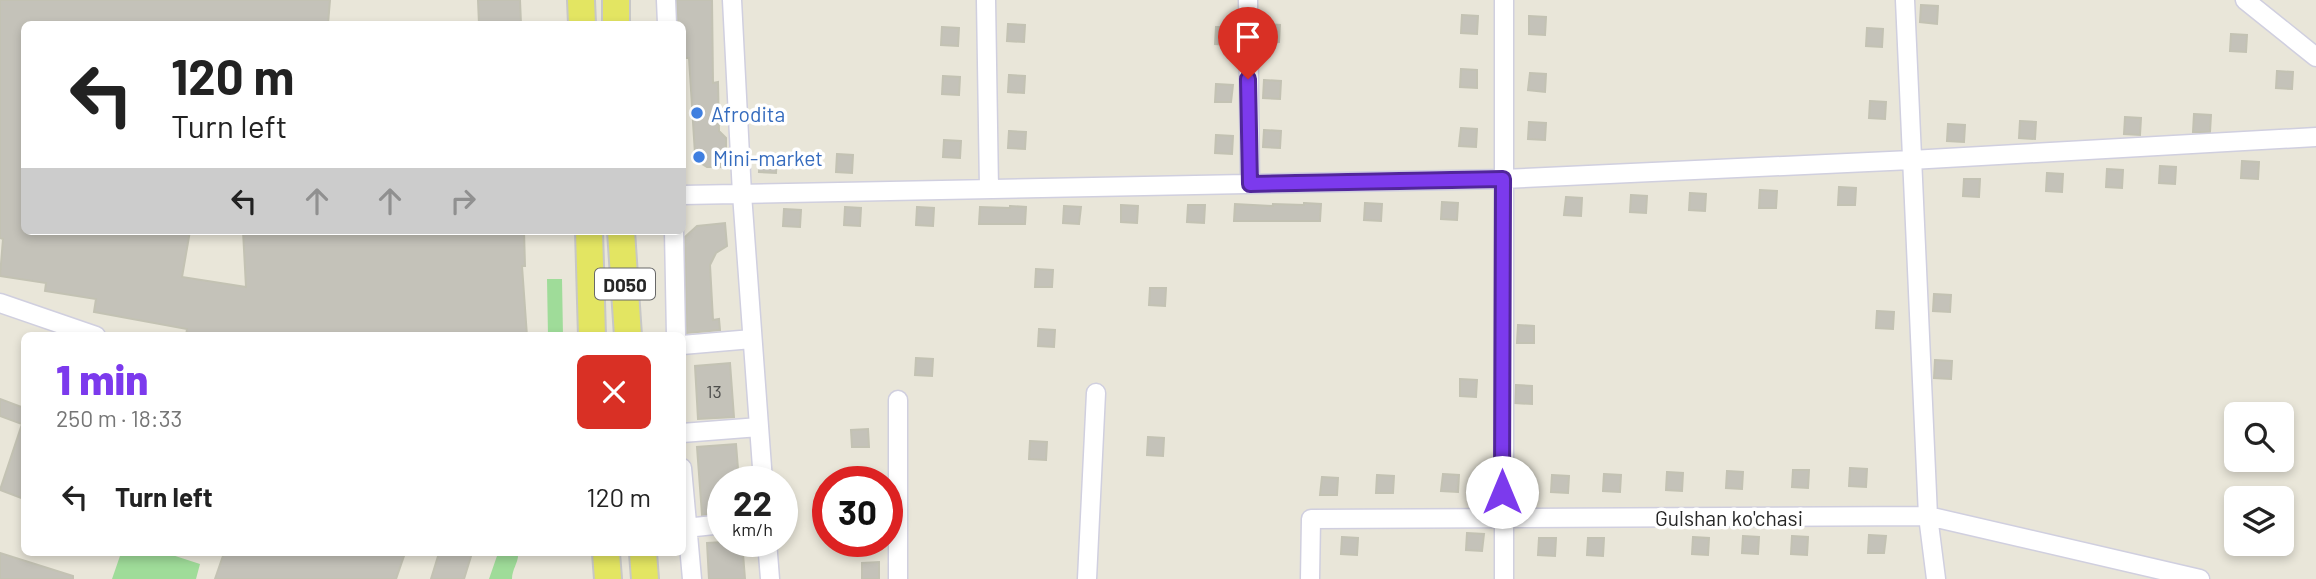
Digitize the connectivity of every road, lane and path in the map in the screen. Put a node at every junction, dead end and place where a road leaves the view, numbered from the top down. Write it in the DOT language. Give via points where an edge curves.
graph roads {
  1 [pos="581,0"];
  2 [pos="616,0"];
  3 [pos="666,0"];
  4 [pos="732,0"];
  5 [pos="986,0"];
  6 [pos="1248,0"];
  7 [pos="1504,0"];
  8 [pos="1905,0"];
  9 [pos="2245,0"];
  10 [pos="582,21"];
  11 [pos="617,21"];
  12 [pos="667,21"];
  13 [pos="2316,57"];
  14 [pos="2316,137"];
  15 [pos="1912,160"];
  16 [pos="1503,179"];
  17 [pos="1250,184"];
  18 [pos="989,189"];
  19 [pos="742,194"];
  20 [pos="686,195"];
  21 [pos="589,235"];
  22 [pos="621,235"];
  23 [pos="674,235"];
  24 [pos="0,303"];
  25 [pos="84,332"];
  26 [pos="592,332"];
  27 [pos="628,332"];
  28 [pos="676,332"];
  29 [pos="752,339"];
  30 [pos="686,345"];
  31 [pos="1096,393"];
  32 [pos="898,400"];
  33 [pos="759,427"];
  34 [pos="686,433"];
  35 [pos="762,466"];
  36 [pos="1928,516"];
  37 [pos="1502,518"];
  38 [pos="707,526"];
  39 [pos="686,528"];
  40 [pos="606,556"];
  41 [pos="643,556"];
  42 [pos="768,557"];
  43 [pos="608,579"];
  44 [pos="645,579"];
  45 [pos="692,579"];
  46 [pos="770,579"];
  47 [pos="898,579"];
  48 [pos="1087,579"];
  49 [pos="1310,579"];
  50 [pos="1504,579"];
  51 [pos="1936,579"];
  52 [pos="2200,579"];
  1 -- 10 [label="main road"];
  2 -- 11 [label="main road"];
  3 -- 12 [label="street"];
  4 -- 19 [label="street"];
  5 -- 18 [label="street"];
  6 -- 17 [label="street"];
  7 -- 16 [label="street"];
  8 -- 15 [label="street"];
  9 -- 13 [label="street"];
  14 -- 15 [label="street"];
  15 -- 16 [label="street"];
  15 -- 36 [label="street"];
  16 -- 17 [label="street"];
  16 -- 37 [label="street"];
  17 -- 18 [label="street"];
  18 -- 19 [label="street"];
  19 -- 20 [label="street"];
  19 -- 29 [label="street"];
  21 -- 26 [label="main road, D050"];
  22 -- 27 [label="main road, D050"];
  23 -- 28 [label="street"];
  24 -- 25 [label="street"];
  29 -- 30 [label="street"];
  29 -- 33 [label="street"];
  31 -- 48 [label="street"];
  32 -- 47 [label="street"];
  33 -- 34 [label="street"];
  33 -- 35 [label="street"];
  36 -- 37 [label="street, Gulshan ko'chasi"];
  36 -- 51 [label="street"];
  36 -- 52 [label="street, Gulshan ko'chasi"];
  37 -- 49 [label="street, Gulshan ko'chasi" via="1311,519"];
  37 -- 50 [label="street"];
  38 -- 39 [label="street"];
  39 -- 45 [label="street"];
  40 -- 43 [label="main road"];
  41 -- 44 [label="main road"];
  42 -- 46 [label="street"];
}
